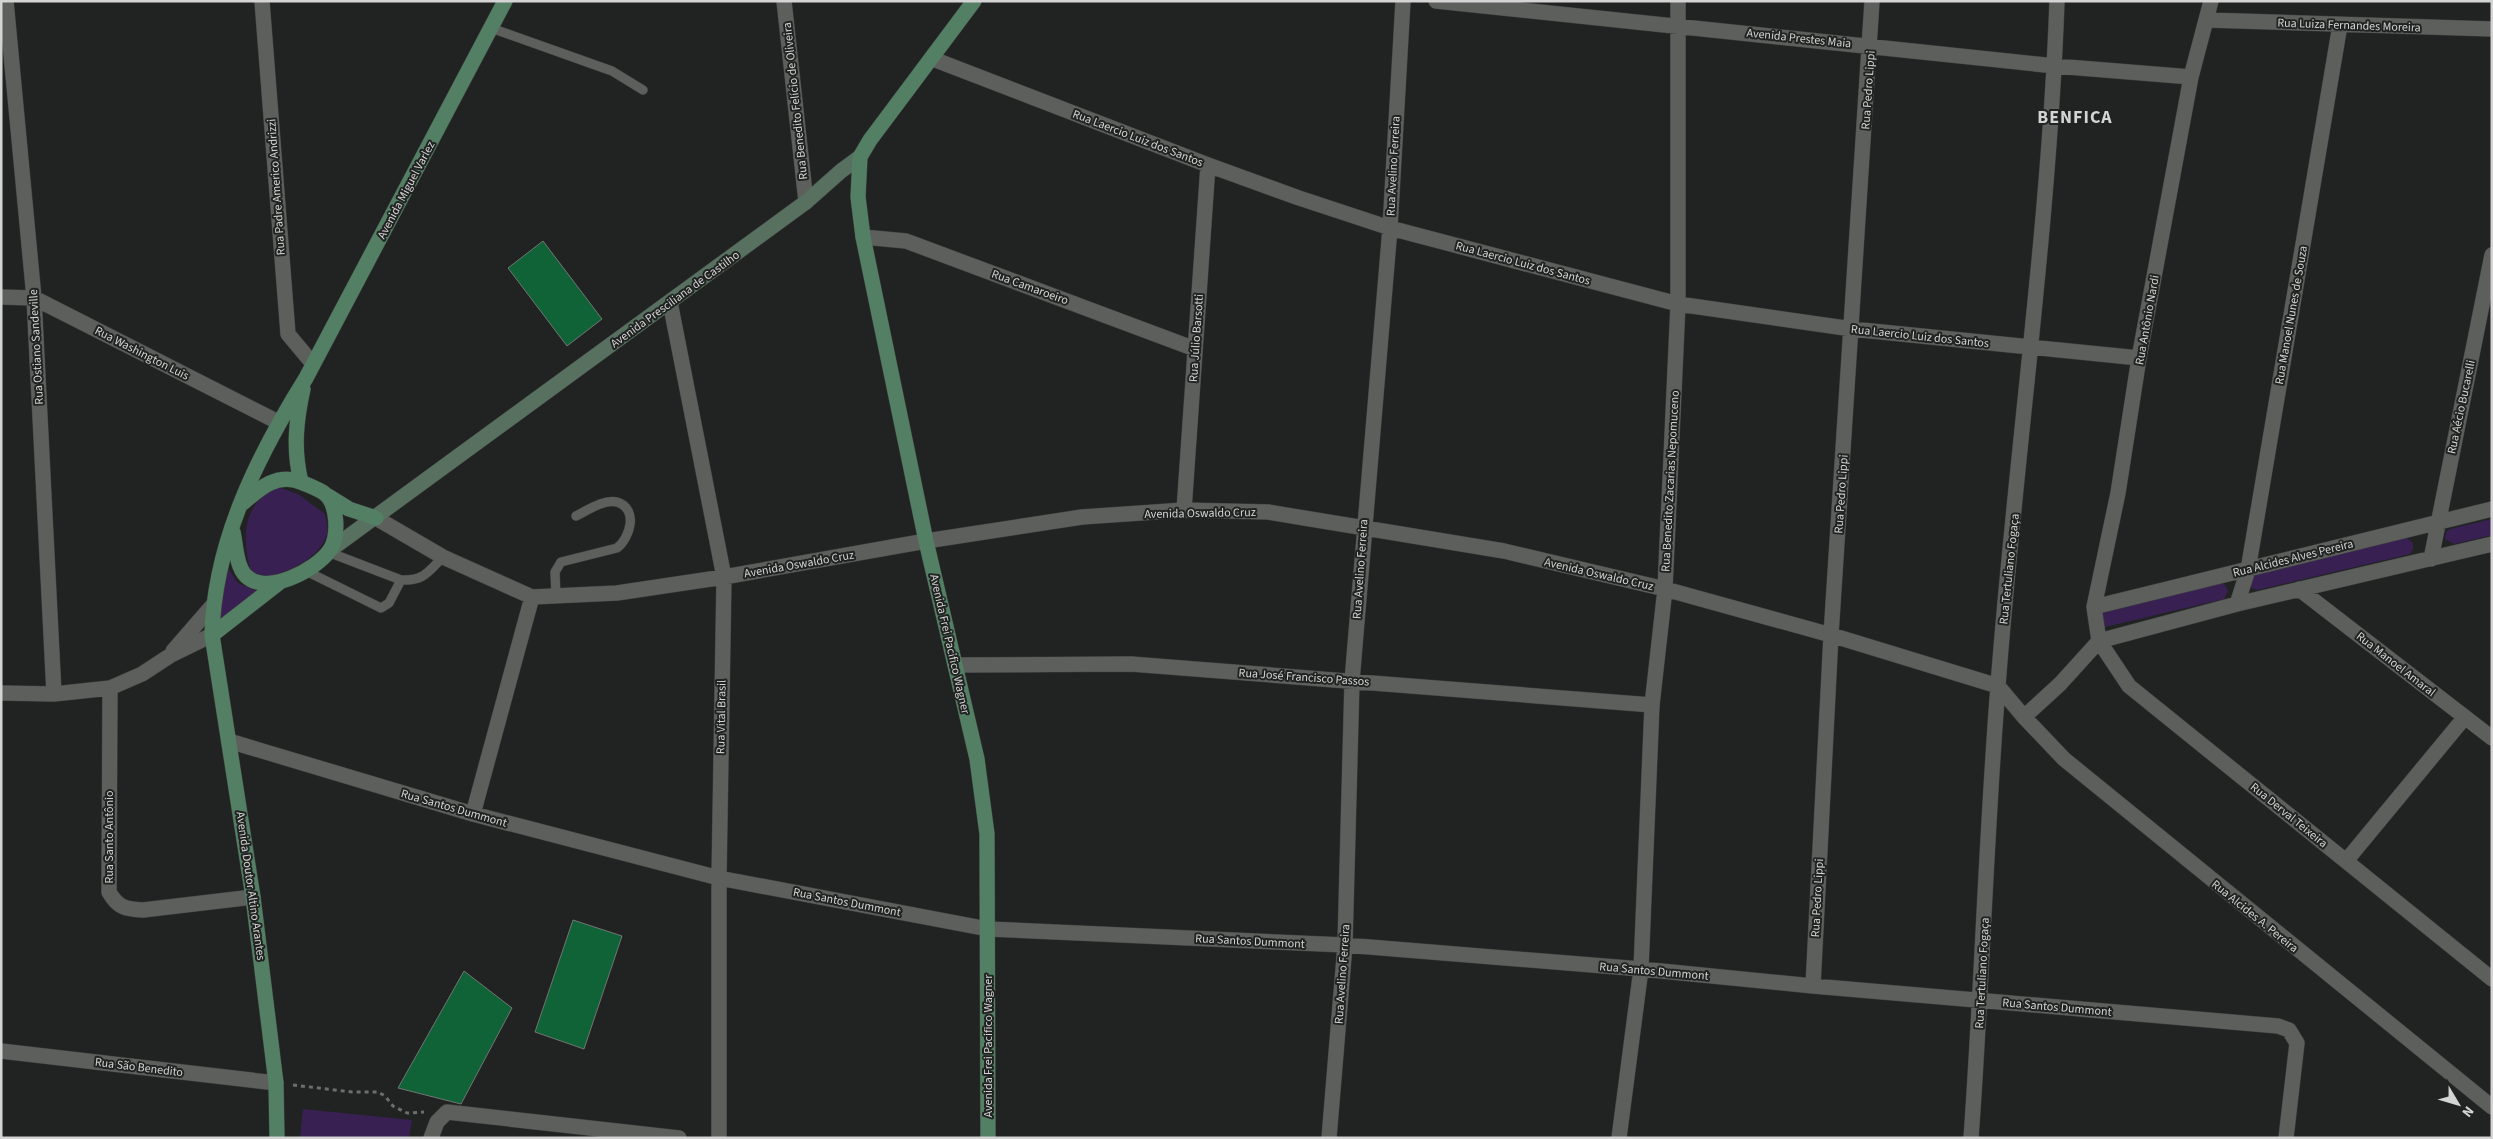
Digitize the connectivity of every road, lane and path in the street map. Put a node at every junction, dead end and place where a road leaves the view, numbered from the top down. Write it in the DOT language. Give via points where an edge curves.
graph roads {
  1 [pos="6,1"];
  2 [pos="262,1"];
  3 [pos="504,1"];
  4 [pos="784,1"];
  5 [pos="974,1"];
  6 [pos="1402,1"];
  7 [pos="1436,1"];
  8 [pos="1678,1"];
  9 [pos="1872,1"];
  10 [pos="2057,1"];
  11 [pos="2211,1"];
  12 [pos="2207,20"];
  13 [pos="2340,25"];
  14 [pos="1677,26"];
  15 [pos="491,28"];
  16 [pos="2492,29"];
  17 [pos="1871,46"];
  18 [pos="933,58"];
  19 [pos="2055,66"];
  20 [pos="2191,77"];
  21 [pos="643,90"];
  22 [pos="860,157"];
  23 [pos="1208,165"];
  24 [pos="806,202"];
  25 [pos="1390,228"];
  26 [pos="863,237"];
  27 [pos="2492,255"];
  28 [pos="2491,274"];
  29 [pos="1,297"];
  30 [pos="34,298"];
  31 [pos="670,302"];
  32 [pos="1678,304"];
  33 [pos="1852,329"];
  34 [pos="2031,348"];
  35 [pos="1195,349"];
  36 [pos="2140,358"];
  37 [pos="313,364"];
  38 [pos="306,378"];
  39 [pos="278,422"];
  40 [pos="301,482"];
  41 [pos="325,494"];
  42 [pos="240,506"];
  43 [pos="2492,509"];
  44 [pos="1184,510"];
  45 [pos="576,516"];
  46 [pos="376,518"];
  47 [pos="2437,523"];
  48 [pos="232,526"];
  49 [pos="1363,527"];
  50 [pos="926,541"];
  51 [pos="2492,544"];
  52 [pos="329,551"];
  53 [pos="443,557"];
  54 [pos="2431,559"];
  55 [pos="304,570"];
  56 [pos="2248,570"];
  57 [pos="724,577"];
  58 [pos="401,580"];
  59 [pos="281,581"];
  60 [pos="1664,589"];
  61 [pos="2300,589"];
  62 [pos="556,596"];
  63 [pos="532,597"];
  64 [pos="2237,604"];
  65 [pos="213,605"];
  66 [pos="2094,607"];
  67 [pos="212,635"];
  68 [pos="1831,635"];
  69 [pos="2099,641"];
  70 [pos="171,655"];
  71 [pos="955,665"];
  72 [pos="1352,681"];
  73 [pos="1998,686"];
  74 [pos="110,688"];
  75 [pos="1,693"];
  76 [pos="54,694"];
  77 [pos="1652,705"];
  78 [pos="2024,717"];
  79 [pos="2465,717"];
  80 [pos="2492,738"];
  81 [pos="229,741"];
  82 [pos="473,814"];
  83 [pos="2346,861"];
  84 [pos="718,878"];
  85 [pos="253,897"];
  86 [pos="988,929"];
  87 [pos="1346,945"];
  88 [pos="1641,969"];
  89 [pos="2492,978"];
  90 [pos="1813,986"];
  91 [pos="1981,1001"];
  92 [pos="1,1051"];
  93 [pos="276,1084"];
  94 [pos="2492,1107"];
  95 [pos="447,1112"];
  96 [pos="277,1138"];
  97 [pos="431,1138"];
  98 [pos="679,1138"];
  99 [pos="719,1138"];
  100 [pos="988,1138"];
  101 [pos="1329,1138"];
  102 [pos="1619,1138"];
  103 [pos="1971,1138"];
  104 [pos="2286,1138"];
  1 -- 30 [label="street, Rua Ostiano Sandeville"];
  2 -- 37 [label="street, Rua Padre Americo Andrizzi" via="288,334"];
  3 -- 15 [label="main road, Avenida Miguel Varlez"];
  4 -- 24 [label="street, Rua Benedito Felício de Oliveira"];
  5 -- 18 [label="main road, Avenida Presciliana de Castilho"];
  6 -- 25 [label="street, Rua Avelino Ferreira"];
  7 -- 14 [label="street, Avenida Prestes Maia"];
  8 -- 14 [label="street, Rua Benedito Zacarias Nepomuceno"];
  9 -- 17 [label="street, Rua Pedro Lippi"];
  10 -- 19 [label="street, Rua Tertuliano Fogaça"];
  11 -- 12 [label="street, Rua Antônio Nardi"];
  12 -- 13 [label="street, Rua Luiza Fernandes Moreira"];
  12 -- 20 [label="street, Rua Antônio Nardi"];
  13 -- 16 [label="street, Rua Luiza Fernandes Moreira"];
  13 -- 56 [label="street, Rua Manoel Nunes de Souza"];
  14 -- 17 [label="street, Avenida Prestes Maia"];
  14 -- 32 [label="street, Rua Benedito Zacarias Nepomuceno"];
  15 -- 21 [label="lane" via="605,68"];
  15 -- 37 [label="main road, Avenida Miguel Varlez"];
  17 -- 19 [label="street, Avenida Prestes Maia"];
  17 -- 33 [label="street, Rua Pedro Lippi"];
  18 -- 22 [label="main road, Avenida Presciliana de Castilho"];
  18 -- 23 [label="street, Rua Laercio Luiz dos Santos"];
  19 -- 20 [label="street, Avenida Prestes Maia"];
  19 -- 34 [label="street, Rua Tertuliano Fogaça"];
  20 -- 36 [label="street, Rua Antônio Nardi"];
  22 -- 24 [label="street, Avenida Presciliana de Castilho"];
  22 -- 26 [label="main road, Avenida Frei Pacifico Wagner" via="858,197"];
  23 -- 25 [label="street, Rua Laercio Luiz dos Santos"];
  23 -- 35 [label="street, Rua Júlio Barsotti"];
  24 -- 31 [label="street, Avenida Presciliana de Castilho"];
  25 -- 32 [label="street, Rua Laercio Luiz dos Santos"];
  25 -- 49 [label="street, Rua Avelino Ferreira"];
  26 -- 35 [label="street, Rua Camaroeiro" via="906,241"];
  26 -- 50 [label="main road, Avenida Frei Pacifico Wagner"];
  27 -- 28 [label="street, Rua Aécio Bucarelli"];
  28 -- 47 [label="street, Rua Aécio Bucarelli"];
  29 -- 30 [label="street, Rua Washington Luis"];
  30 -- 39 [label="street, Rua Washington Luis"];
  30 -- 76 [label="street, Rua Ostiano Sandeville"];
  31 -- 46 [label="street, Avenida Presciliana de Castilho"];
  31 -- 57 [label="street, Rua Vital Brasil"];
  32 -- 33 [label="street, Rua Laercio Luiz dos Santos"];
  32 -- 60 [label="street, Rua Benedito Zacarias Nepomuceno"];
  33 -- 34 [label="street, Rua Laercio Luiz dos Santos"];
  33 -- 68 [label="street, Rua Pedro Lippi"];
  34 -- 36 [label="street, Rua Laercio Luiz dos Santos"];
  34 -- 73 [label="street, Rua Tertuliano Fogaça"];
  35 -- 44 [label="street, Rua Júlio Barsotti"];
  36 -- 66 [label="street, Rua Antônio Nardi" via="2118,493"];
  37 -- 38 [label="main road, Avenida Miguel Varlez"];
  38 -- 39 [label="main road"];
  38 -- 40 [label="main road" via="295,442"];
  39 -- 42 [label="main road"];
  40 -- 41 [label="main road"];
  40 -- 42 [label="main road" via="275,480 265,484"];
  41 -- 46 [label="main road" via="349,509"];
  41 -- 52 [label="main road" via="335,515"];
  42 -- 48 [label="main road"];
  43 -- 47 [label="street, Rua Alcides Alves Pereira"];
  44 -- 49 [label="street, Avenida Oswaldo Cruz" via="1268,512"];
  44 -- 50 [label="street, Avenida Oswaldo Cruz" via="1082,517"];
  45 -- 62 [label="lane" via="604,502 617,502 628,512 631,521 629,533 617,548 561,562 555,572"];
  46 -- 52 [label="street, Avenida Presciliana de Castilho"];
  46 -- 53 [label="street, Avenida Oswaldo Cruz"];
  47 -- 54 [label="street, Rua Aécio Bucarelli"];
  47 -- 56 [label="street, Rua Alcides Alves Pereira"];
  48 -- 59 [label="main road" via="246,576 262,584"];
  48 -- 65 [label="main road, Avenida Doutor Altino Arantes"];
  49 -- 60 [label="street, Avenida Oswaldo Cruz" via="1504,552"];
  49 -- 72 [label="street, Rua Avelino Ferreira"];
  50 -- 57 [label="street, Avenida Oswaldo Cruz"];
  50 -- 71 [label="main road, Avenida Frei Pacifico Wagner"];
  51 -- 54 [label="street"];
  52 -- 55 [label="main road"];
  52 -- 58 [label="lane"];
  53 -- 58 [label="lane" via="419,579"];
  53 -- 63 [label="street, Avenida Oswaldo Cruz"];
  54 -- 61 [label="street"];
  55 -- 58 [label="lane" via="381,608 389,603"];
  55 -- 59 [label="main road"];
  56 -- 64 [label="street, Rua Manoel Nunes de Souza"];
  56 -- 66 [label="street, Rua Alcides Alves Pereira"];
  57 -- 62 [label="street, Avenida Oswaldo Cruz" via="617,593"];
  57 -- 84 [label="street, Rua Vital Brasil"];
  59 -- 67 [label="main road"];
  60 -- 68 [label="street, Avenida Oswaldo Cruz"];
  60 -- 77 [label="street, Rua Benedito Zacarias Nepomuceno"];
  61 -- 64 [label="street"];
  61 -- 79 [label="street, Rua Manoel Amaral"];
  62 -- 63 [label="street, Avenida Oswaldo Cruz"];
  63 -- 82 [label="street"];
  64 -- 69 [label="street"];
  65 -- 67 [label="main road, Avenida Doutor Altino Arantes"];
  65 -- 70 [label="street"];
  66 -- 69 [label="street, Rua Antônio Nardi"];
  67 -- 70 [label="street"];
  67 -- 81 [label="main road, Avenida Doutor Altino Arantes"];
  68 -- 73 [label="street, Avenida Oswaldo Cruz"];
  68 -- 90 [label="street, Rua Pedro Lippi"];
  69 -- 78 [label="street"];
  69 -- 83 [label="street, Rua Derval Teixeira" via="2129,686"];
  70 -- 74 [label="street" via="142,674"];
  71 -- 72 [label="street, Rua José Francisco Passos" via="1131,664"];
  71 -- 86 [label="main road, Avenida Frei Pacifico Wagner" via="977,759 985,825"];
  72 -- 77 [label="street, Rua José Francisco Passos"];
  72 -- 87 [label="street, Rua Avelino Ferreira"];
  73 -- 78 [label="street, Rua Alcides A. Pereira"];
  73 -- 91 [label="street, Rua Tertuliano Fogaça"];
  74 -- 76 [label="street"];
  74 -- 85 [label="street, Rua Santo Antônio" via="109,892 115,903 124,909 143,910"];
  75 -- 76 [label="street"];
  77 -- 88 [label="street, Rua Benedito Zacarias Nepomuceno"];
  78 -- 94 [label="street, Rua Alcides A. Pereira" via="2064,759"];
  79 -- 80 [label="street, Rua Manoel Amaral"];
  79 -- 83 [label="street"];
  81 -- 82 [label="street, Rua Santos Dummont"];
  81 -- 85 [label="main road, Avenida Doutor Altino Arantes"];
  82 -- 84 [label="street, Rua Santos Dummont"];
  83 -- 89 [label="street, Rua Derval Teixeira"];
  84 -- 86 [label="street, Rua Santos Dummont"];
  84 -- 99 [label="street, Rua Vital Brasil"];
  85 -- 93 [label="main road, Avenida Doutor Altino Arantes"];
  86 -- 87 [label="street, Rua Santos Dummont"];
  86 -- 100 [label="main road, Avenida Frei Pacifico Wagner"];
  87 -- 88 [label="street, Rua Santos Dummont"];
  87 -- 101 [label="street, Rua Avelino Ferreira"];
  88 -- 90 [label="street, Rua Santos Dummont"];
  88 -- 102 [label="street, Rua Benedito Zacarias Nepomuceno"];
  90 -- 91 [label="street, Rua Santos Dummont"];
  91 -- 103 [label="street, Rua Tertuliano Fogaça"];
  91 -- 104 [label="street, Rua Santos Dummont" via="2278,1026 2289,1030 2297,1043"];
  92 -- 93 [label="street, Rua São Benedito"];
  93 -- 95 [label="path" via="378,1092 386,1096 393,1106 407,1113"];
  93 -- 96 [label="main road, Avenida Doutor Altino Arantes"];
  95 -- 97 [label="street" via="437,1122"];
  95 -- 98 [label="street"];
}
